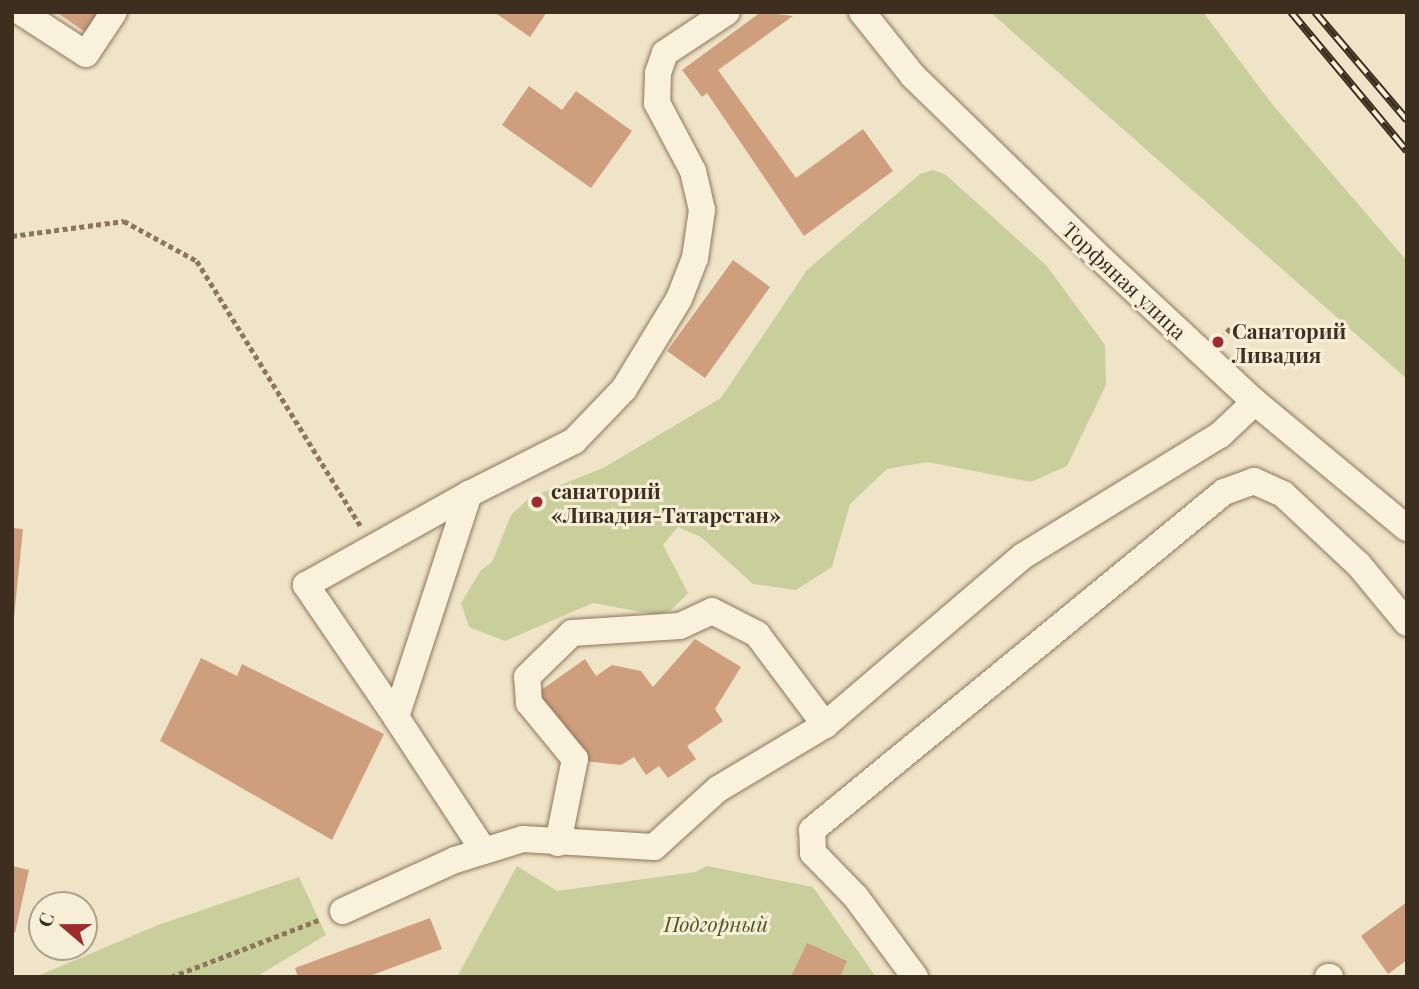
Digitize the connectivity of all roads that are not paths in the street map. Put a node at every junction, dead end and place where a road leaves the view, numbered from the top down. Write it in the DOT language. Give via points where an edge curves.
graph roads {
  1 [pos="21,12"];
  2 [pos="114,12"];
  3 [pos="727,12"];
  4 [pos="862,12"];
  5 [pos="1255,402"];
  6 [pos="470,494"];
  7 [pos="1407,528"];
  8 [pos="1407,624"];
  9 [pos="396,717"];
  10 [pos="825,725"];
  11 [pos="558,843"];
  12 [pos="484,852"];
  13 [pos="343,911"];
  14 [pos="915,977"];
  1 -- 2 [label="street" via="86,54"];
  3 -- 6 [label="street" via="665,53 658,73 657,103 693,171 702,210 695,258 679,299 624,389 574,441"];
  4 -- 5 [label="street, Торфяная улица" via="913,76"];
  5 -- 7 [label="street, Торфяная улица"];
  5 -- 10 [label="street" via="1220,435 1023,556"];
  6 -- 9 [label="street"];
  6 -- 9 [label="street" via="306,585"];
  8 -- 14 [label="street" via="1359,565 1283,494 1254,481 1224,492 812,830 813,853 855,896"];
  9 -- 12 [label="street"];
  10 -- 11 [label="street" via="718,789 654,846"];
  10 -- 11 [label="street" via="757,634 712,611 680,626 572,633 527,677 529,703 575,759"];
  11 -- 12 [label="street" via="523,839"];
  12 -- 13 [label="street"];
}
